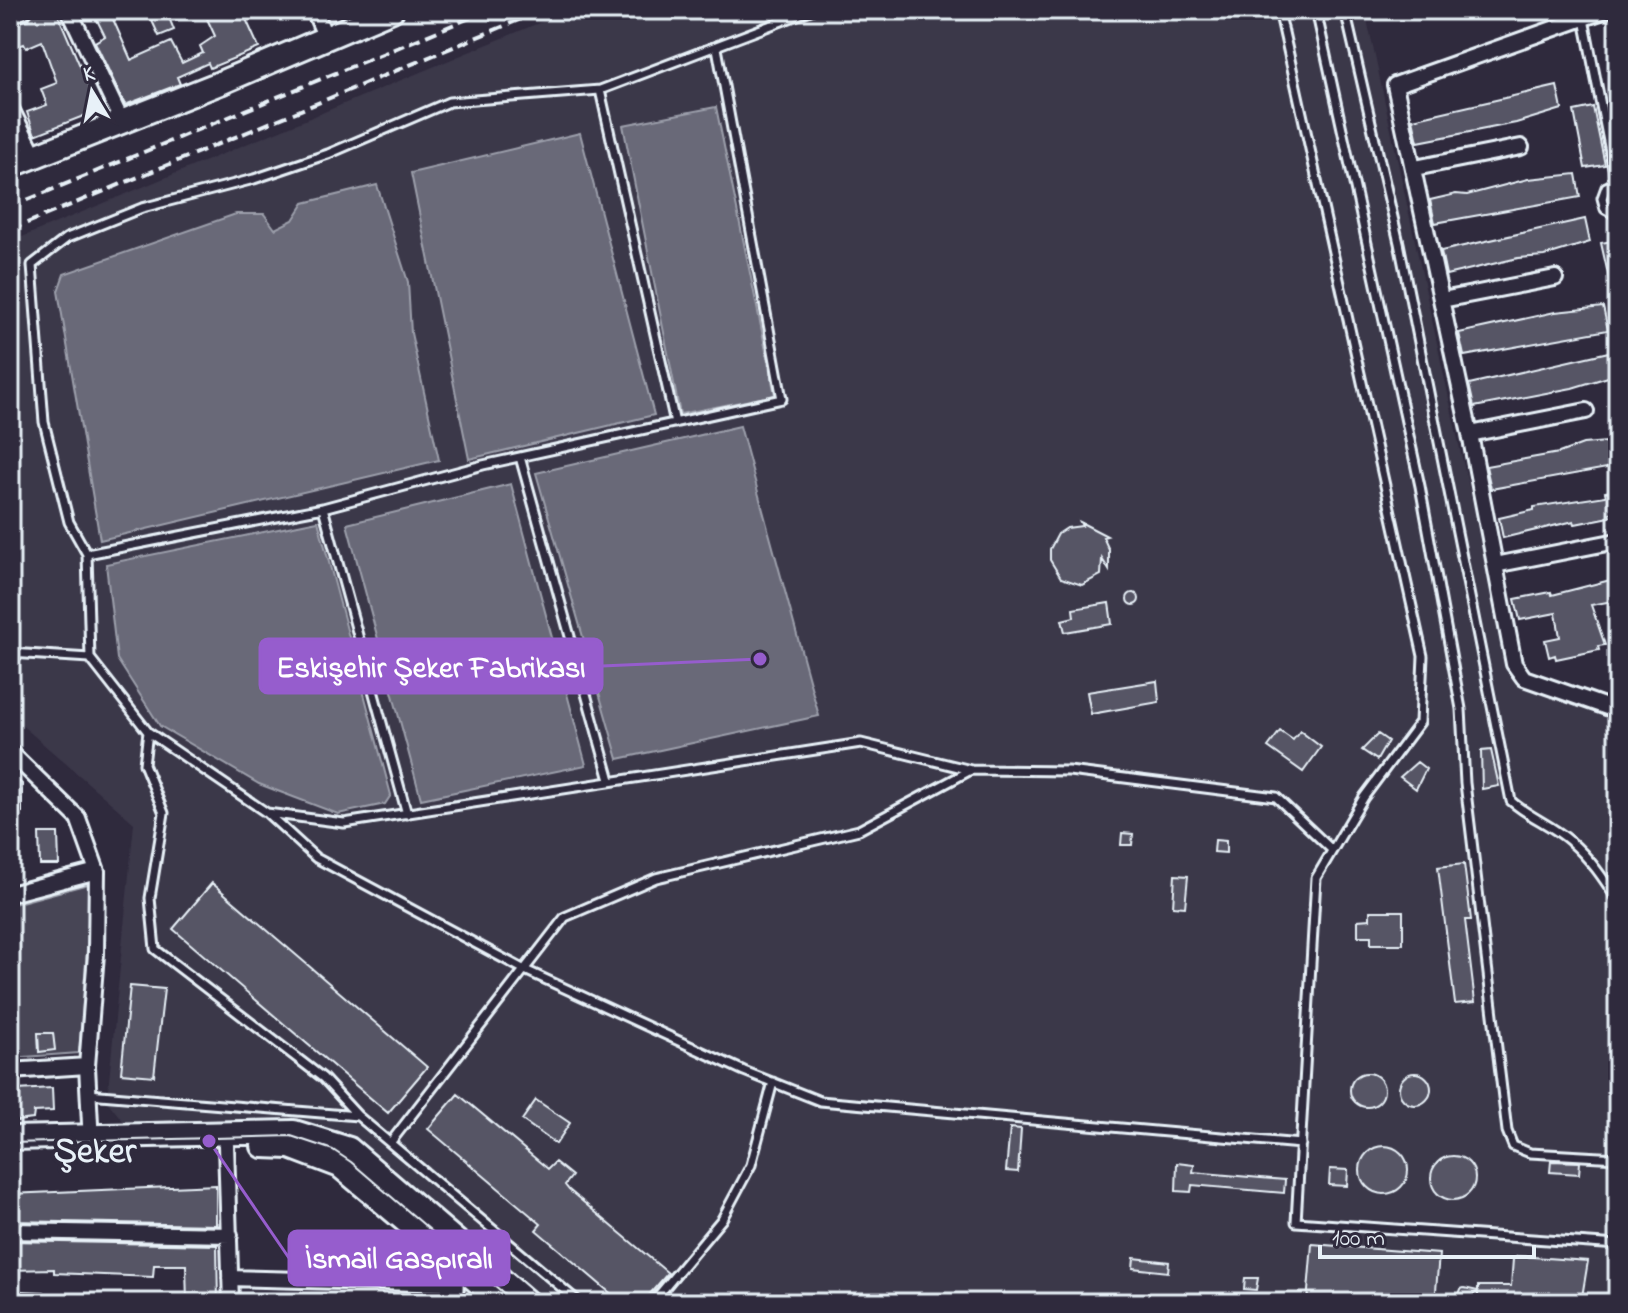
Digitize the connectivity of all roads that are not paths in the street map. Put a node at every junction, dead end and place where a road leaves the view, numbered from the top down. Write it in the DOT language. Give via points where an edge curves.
graph roads {
  1 [pos="24,10"];
  2 [pos="69,10"];
  3 [pos="314,10"];
  4 [pos="392,10"];
  5 [pos="811,10"];
  6 [pos="1279,10"];
  7 [pos="1316,10"];
  8 [pos="1345,10"];
  9 [pos="1606,10"];
  10 [pos="10,16"];
  11 [pos="1583,18"];
  12 [pos="325,36"];
  13 [pos="717,48"];
  14 [pos="600,90"];
  15 [pos="10,107"];
  16 [pos="122,122"];
  17 [pos="1521,147"];
  18 [pos="35,156"];
  19 [pos="10,166"];
  20 [pos="1415,168"];
  21 [pos="1617,182"];
  22 [pos="1618,216"];
  23 [pos="1555,278"];
  24 [pos="1442,300"];
  25 [pos="1586,411"];
  26 [pos="675,423"];
  27 [pos="1470,434"];
  28 [pos="520,457"];
  29 [pos="323,508"];
  30 [pos="1612,542"];
  31 [pos="87,554"];
  32 [pos="1495,565"];
  33 [pos="10,653"];
  34 [pos="90,658"];
  35 [pos="1618,711"];
  36 [pos="148,732"];
  37 [pos="10,752"];
  38 [pos="971,770"];
  39 [pos="610,780"];
  40 [pos="267,813"];
  41 [pos="407,814"];
  42 [pos="1332,850"];
  43 [pos="97,871"];
  44 [pos="10,894"];
  45 [pos="1618,901"];
  46 [pos="523,969"];
  47 [pos="87,1066"];
  48 [pos="10,1071"];
  49 [pos="773,1082"];
  50 [pos="88,1094"];
  51 [pos="358,1116"];
  52 [pos="10,1138"];
  53 [pos="91,1141"];
  54 [pos="390,1143"];
  55 [pos="1301,1144"];
  56 [pos="226,1145"];
  57 [pos="10,1152"];
  58 [pos="1618,1158"];
  59 [pos="10,1231"];
  60 [pos="230,1235"];
  61 [pos="1618,1245"];
  62 [pos="456,1273"];
  63 [pos="230,1278"];
  64 [pos="231,1303"];
  65 [pos="455,1303"];
  66 [pos="503,1303"];
  67 [pos="528,1303"];
  68 [pos="580,1303"];
  69 [pos="652,1303"];
  1 -- 10 [label="street"];
  2 -- 16 [label="street"];
  3 -- 12 [label="street"];
  4 -- 12 [label="main road"];
  5 -- 13 [label="lane"];
  6 -- 42 [label="lane" via="1423,656 1420,722"];
  7 -- 58 [label="lane" via="1420,486 1461,709 1465,783 1507,1131 1513,1146 1530,1153"];
  8 -- 45 [label="lane" via="1399,243 1511,801 1568,839 1600,872"];
  9 -- 11 [label="street"];
  11 -- 20 [label="street" via="1395,85"];
  11 -- 21 [label="lane"];
  12 -- 16 [label="main road"];
  13 -- 14 [label="lane"];
  13 -- 26 [label="lane" via="782,399"];
  14 -- 26 [label="lane"];
  14 -- 31 [label="lane" via="449,102 328,154 142,208 67,238 32,265 44,422 69,522"];
  15 -- 18 [label="street"];
  16 -- 18 [label="main road"];
  17 -- 20 [label="street"];
  18 -- 19 [label="main road"];
  20 -- 24 [label="street"];
  21 -- 22 [label="lane" via="1606,187 1602,198 1605,209"];
  23 -- 24 [label="street"];
  24 -- 27 [label="street"];
  25 -- 27 [label="street"];
  26 -- 28 [label="lane"];
  27 -- 32 [label="street"];
  28 -- 29 [label="lane"];
  28 -- 39 [label="lane"];
  29 -- 31 [label="lane"];
  29 -- 41 [label="lane"];
  30 -- 32 [label="street"];
  31 -- 34 [label="lane"];
  32 -- 35 [label="street" via="1518,672 1548,688"];
  33 -- 34 [label="lane"];
  34 -- 36 [label="lane"];
  36 -- 40 [label="lane"];
  36 -- 51 [label="lane" via="144,764 164,813 150,898 155,949 323,1078"];
  37 -- 43 [label="street" via="78,818"];
  38 -- 39 [label="lane" via="861,743"];
  38 -- 42 [label="lane" via="1069,771 1276,797"];
  38 -- 46 [label="lane" via="859,830 656,878 565,917"];
  39 -- 41 [label="lane"];
  40 -- 41 [label="lane" via="344,823"];
  40 -- 46 [label="lane" via="316,858"];
  42 -- 55 [label="lane" via="1316,878"];
  43 -- 44 [label="street"];
  43 -- 47 [label="street"];
  46 -- 49 [label="lane"];
  46 -- 54 [label="lane"];
  47 -- 48 [label="street"];
  47 -- 50 [label="street"];
  49 -- 55 [label="lane" via="820,1101"];
  49 -- 69 [label="lane" via="751,1165 722,1219"];
  50 -- 51 [label="lane"];
  50 -- 53 [label="street"];
  51 -- 54 [label="lane"];
  52 -- 53 [label="main road"];
  53 -- 56 [label="main road"];
  53 -- 57 [label="main road"];
  53 -- 67 [label="main road" via="294,1132 349,1149"];
  54 -- 68 [label="lane"];
  55 -- 61 [label="lane" via="1296,1222"];
  56 -- 60 [label="street"];
  56 -- 62 [label="main road" via="290,1147 340,1166"];
  59 -- 60 [label="street"];
  60 -- 63 [label="street"];
  62 -- 63 [label="street"];
  62 -- 65 [label="street"];
  62 -- 66 [label="main road"];
  63 -- 64 [label="street"];
}
